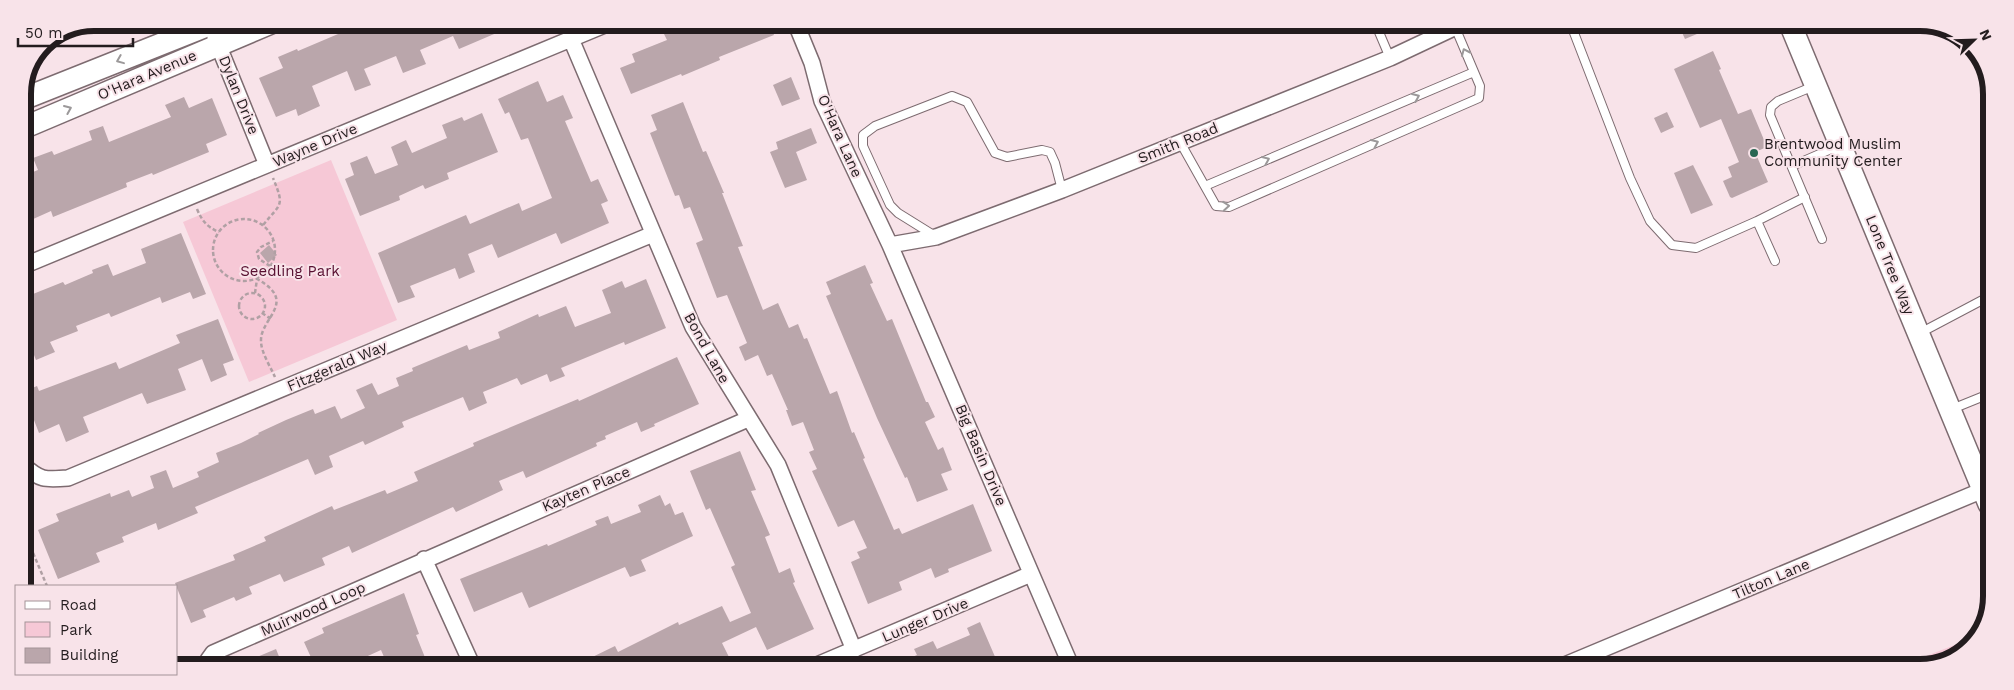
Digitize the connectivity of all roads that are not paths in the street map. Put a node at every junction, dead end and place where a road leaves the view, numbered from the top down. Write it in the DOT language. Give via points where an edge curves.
graph roads {
  1 [pos="191,31"];
  2 [pos="214,31"];
  3 [pos="252,31"];
  4 [pos="591,31"];
  5 [pos="799,31"];
  6 [pos="1379,31"];
  7 [pos="1447,31"];
  8 [pos="1459,31"];
  9 [pos="1573,31"];
  10 [pos="1793,31"];
  11 [pos="571,39"];
  12 [pos="218,45"];
  13 [pos="1390,58"];
  14 [pos="1474,72"];
  15 [pos="1816,86"];
  16 [pos="31,96"];
  17 [pos="31,125"];
  18 [pos="1180,142"];
  19 [pos="1841,145"];
  20 [pos="267,165"];
  21 [pos="1792,166"];
  22 [pos="1205,186"];
  23 [pos="1062,190"];
  24 [pos="1805,197"];
  25 [pos="1757,221"];
  26 [pos="652,234"];
  27 [pos="936,237"];
  28 [pos="1822,239"];
  29 [pos="890,245"];
  30 [pos="1775,262"];
  31 [pos="31,263"];
  32 [pos="1983,300"];
  33 [pos="1918,334"];
  34 [pos="1983,396"];
  35 [pos="1950,410"];
  36 [pos="748,419"];
  37 [pos="31,472"];
  38 [pos="1983,490"];
  39 [pos="1983,498"];
  40 [pos="424,559"];
  41 [pos="1031,574"];
  42 [pos="854,650"];
  43 [pos="209,659"];
  44 [pos="469,659"];
  45 [pos="832,659"];
  46 [pos="1068,659"];
  47 [pos="1580,659"];
  1 -- 16 [label="main road, O'Hara Avenue, one-way"];
  2 -- 12 [label="street, Dylan Drive"];
  3 -- 12 [label="main road, O'Hara Avenue"];
  4 -- 11 [label="street, Wayne Drive"];
  5 -- 29 [label="street, O'Hara Lane" via="822,101"];
  6 -- 13 [label="lane"];
  7 -- 13 [label="street, Smith Road"];
  14 -- 8 [label="lane, one-way"];
  9 -- 25 [label="lane" via="1630,178 1650,221 1672,246 1696,248"];
  10 -- 15 [label="main road, Lone Tree Way"];
  11 -- 20 [label="street, Wayne Drive"];
  11 -- 26 [label="street, Bond Lane"];
  17 -- 12 [label="main road, O'Hara Avenue, one-way"];
  12 -- 20 [label="street, Dylan Drive"];
  13 -- 18 [label="street, Smith Road"];
  22 -- 14 [label="lane, one-way"];
  22 -- 14 [label="lane, one-way" via="1216,206 1229,207 1479,98 1480,86"];
  15 -- 19 [label="main road, Lone Tree Way"];
  15 -- 21 [label="lane" via="1778,101 1770,111"];
  18 -- 22 [label="lane"];
  18 -- 23 [label="street, Smith Road"];
  19 -- 21 [label="lane"];
  19 -- 33 [label="main road, Lone Tree Way"];
  20 -- 31 [label="street, Wayne Drive"];
  21 -- 24 [label="lane"];
  23 -- 27 [label="street, Smith Road"];
  23 -- 27 [label="lane" via="1050,152 1042,150 1007,157 995,152 966,102 952,96 875,126 863,135 862,146 890,206"];
  24 -- 25 [label="lane"];
  24 -- 28 [label="lane"];
  25 -- 30 [label="lane"];
  26 -- 36 [label="street, Bond Lane" via="693,327"];
  26 -- 37 [label="street, Fitzgerald Way" via="68,478 37,477"];
  27 -- 29 [label="street, Smith Road"];
  29 -- 41 [label="street, Big Basin Drive"];
  32 -- 33 [label="lane"];
  33 -- 35 [label="main road, Lone Tree Way"];
  34 -- 35 [label="lane"];
  35 -- 38 [label="main road, Lone Tree Way"];
  36 -- 40 [label="street, Kayten Place"];
  36 -- 42 [label="street, Bond Lane" via="778,465"];
  39 -- 47 [label="street, Tilton Lane"];
  40 -- 43 [label="street, Muirwood Loop" via="213,652"];
  40 -- 44 [label="street"];
  41 -- 42 [label="street, Lunger Drive"];
  41 -- 46 [label="street, Big Basin Drive"];
  42 -- 45 [label="street, Lunger Drive"];
}
